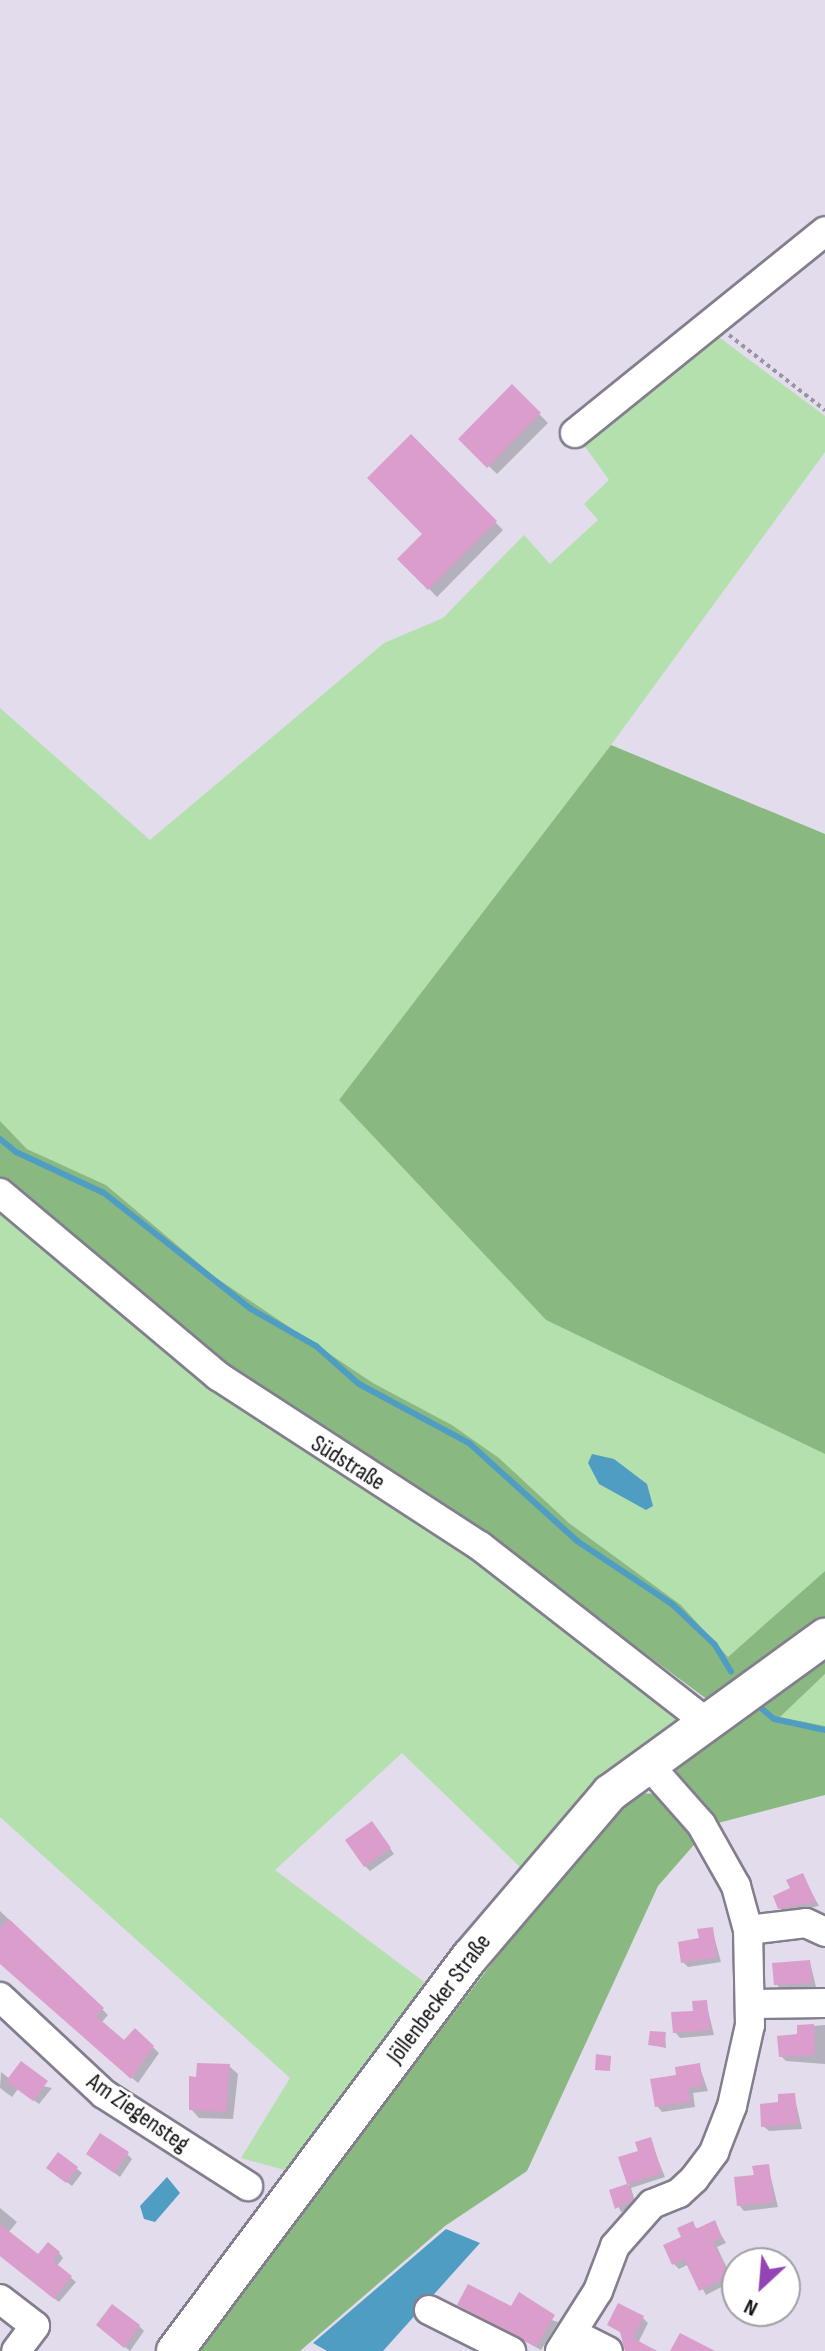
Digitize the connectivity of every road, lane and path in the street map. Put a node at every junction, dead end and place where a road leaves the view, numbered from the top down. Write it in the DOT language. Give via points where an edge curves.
graph roads {
  1 [pos="825,231"];
  2 [pos="715,323"];
  3 [pos="825,410"];
  4 [pos="575,433"];
  5 [pos="0,1193"];
  6 [pos="825,1637"];
  7 [pos="706,1722"];
  8 [pos="648,1764"];
  9 [pos="748,1930"];
  10 [pos="825,1932"];
  11 [pos="0,1997"];
  12 [pos="825,2003"];
  13 [pos="753,2004"];
  14 [pos="248,2186"];
  15 [pos="0,2299"];
  16 [pos="429,2310"];
  17 [pos="566,2342"];
  18 [pos="16,2351"];
  19 [pos="175,2351"];
  20 [pos="511,2351"];
  21 [pos="608,2351"];
  1 -- 2 [label="street"];
  2 -- 3 [label="path"];
  2 -- 4 [label="street"];
  5 -- 7 [label="street, Südstraße" via="218,1376 480,1546"];
  6 -- 7 [label="main road, Jöllenbecker Straße"];
  7 -- 8 [label="main road, Jöllenbecker Straße"];
  8 -- 9 [label="street" via="722,1856"];
  8 -- 19 [label="main road, Jöllenbecker Straße" via="610,1793 516,1900"];
  9 -- 10 [label="street" via="806,1923"];
  9 -- 13 [label="street"];
  11 -- 14 [label="street, Am Ziegensteg" via="104,2094"];
  12 -- 13 [label="street"];
  13 -- 17 [label="street" via="723,2136 694,2179 679,2193 652,2204 615,2246 598,2291"];
  15 -- 18 [label="street" via="35,2326"];
  16 -- 20 [label="street"];
  17 -- 21 [label="street"];
}
